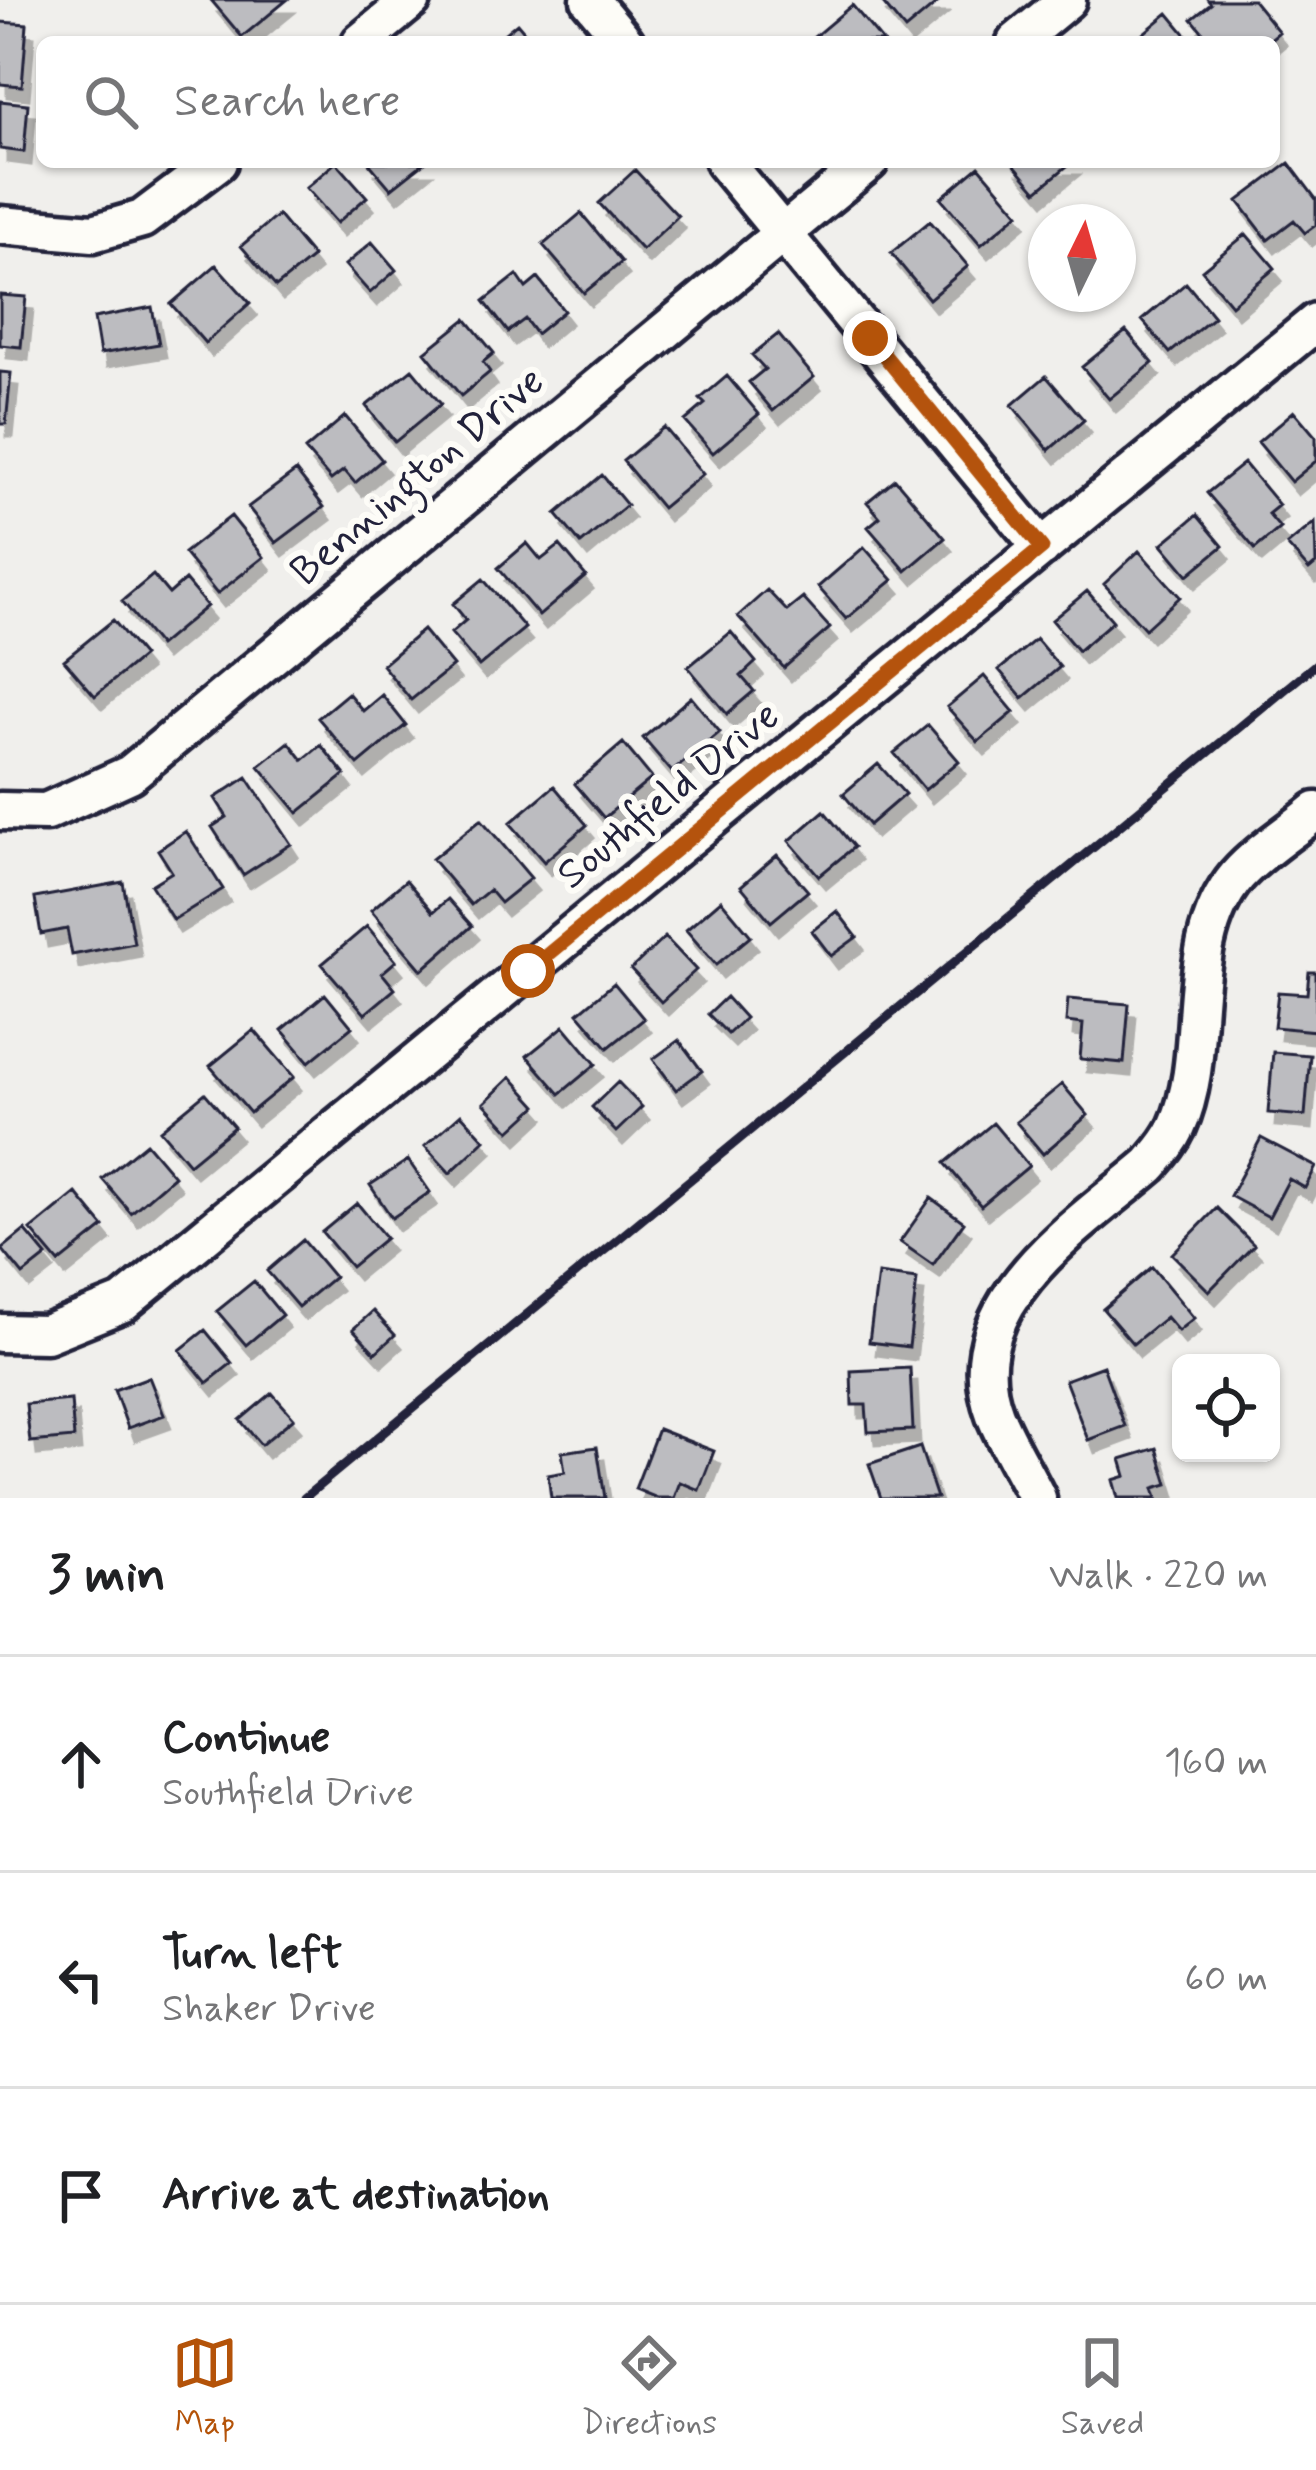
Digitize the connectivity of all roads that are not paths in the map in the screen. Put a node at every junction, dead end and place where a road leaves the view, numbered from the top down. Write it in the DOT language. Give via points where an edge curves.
graph roads {
  1 [pos="412,0"];
  2 [pos="590,0"];
  3 [pos="1067,0"];
  4 [pos="368,36"];
  5 [pos="620,36"];
  6 [pos="1023,36"];
  7 [pos="210,168"];
  8 [pos="729,168"];
  9 [pos="862,168"];
  10 [pos="0,225"];
  11 [pos="783,233"];
  12 [pos="1316,322"];
  13 [pos="1042,548"];
  14 [pos="0,811"];
  15 [pos="1316,812"];
  16 [pos="0,1333"];
  17 [pos="1037,1498"];
  1 -- 4 [label="street"];
  2 -- 5 [label="street"];
  3 -- 6 [label="street"];
  7 -- 10 [label="street" via="142,219 93,232"];
  8 -- 11 [label="street"];
  9 -- 11 [label="street, Bennington Drive"];
  11 -- 13 [label="street"];
  11 -- 14 [label="street, Bennington Drive" via="130,774 46,812"];
  12 -- 13 [label="street, Southfield Drive"];
  13 -- 16 [label="street, Southfield Drive" via="123,1303 46,1334"];
  15 -- 17 [label="street" via="1238,876 1218,906 1198,993 1191,1083 1168,1143 1011,1291 994,1323 988,1364 995,1414"];
}
